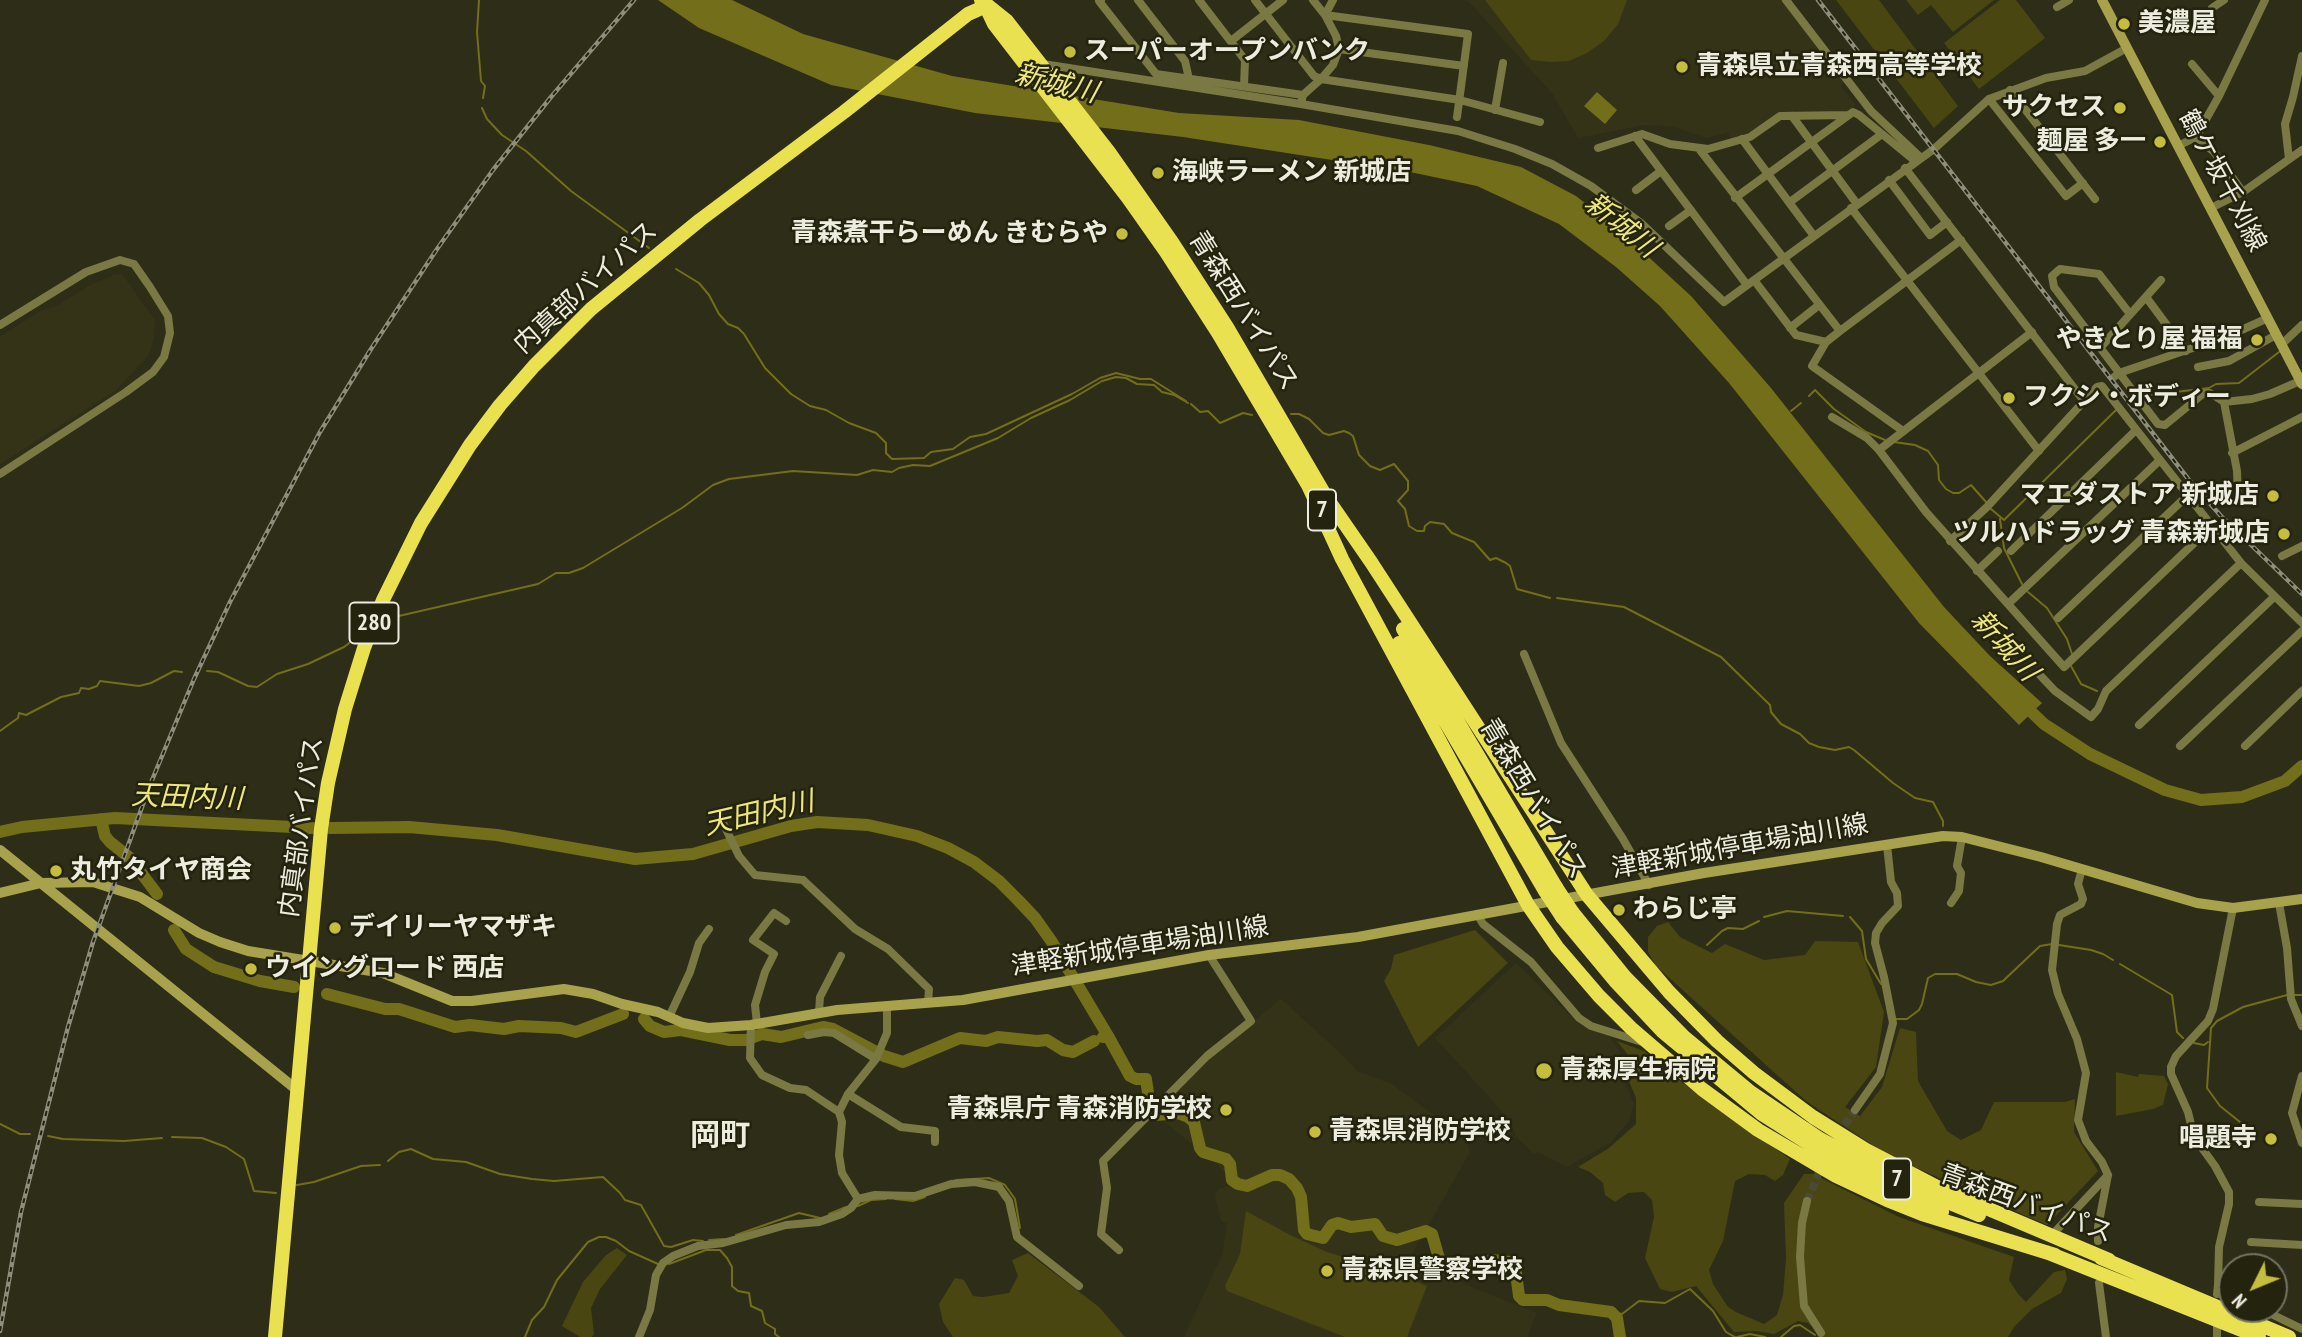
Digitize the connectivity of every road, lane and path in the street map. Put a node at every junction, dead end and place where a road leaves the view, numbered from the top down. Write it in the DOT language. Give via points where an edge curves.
graph roads {
  1 [pos="1101,0"];
  2 [pos="1138,0"];
  3 [pos="1199,0"];
  4 [pos="1255,0"];
  5 [pos="1283,0"];
  6 [pos="1313,0"];
  7 [pos="1332,0"];
  8 [pos="1786,0"];
  9 [pos="2069,0"];
  10 [pos="2102,0"];
  11 [pos="2224,0"];
  12 [pos="2265,0"];
  13 [pos="988,2"];
  14 [pos="2057,7"];
  15 [pos="2213,8"];
  16 [pos="1266,13"];
  17 [pos="1325,15"];
  18 [pos="1231,41"];
  19 [pos="2127,48"];
  20 [pos="1339,49"];
  21 [pos="2302,57"];
  22 [pos="1503,63"];
  23 [pos="2192,64"];
  24 [pos="1036,65"];
  25 [pos="1465,66"];
  26 [pos="1189,79"];
  27 [pos="1321,79"];
  28 [pos="1244,86"];
  29 [pos="2010,90"];
  30 [pos="2219,96"];
  31 [pos="1989,99"];
  32 [pos="1302,100"];
  33 [pos="1460,100"];
  34 [pos="1495,110"];
  35 [pos="1848,115"];
  36 [pos="1791,116"];
  37 [pos="1457,117"];
  38 [pos="1540,122"];
  39 [pos="1882,134"];
  40 [pos="1635,136"];
  41 [pos="2196,137"];
  42 [pos="1742,139"];
  43 [pos="1811,142"];
  44 [pos="2178,146"];
  45 [pos="1598,148"];
  46 [pos="1700,150"];
  47 [pos="2302,150"];
  48 [pos="1917,159"];
  49 [pos="2289,159"];
  50 [pos="1905,168"];
  51 [pos="1832,170"];
  52 [pos="1661,171"];
  53 [pos="1767,174"];
  54 [pos="1889,180"];
  55 [pos="2083,183"];
  56 [pos="1636,190"];
  57 [pos="2243,192"];
  58 [pos="1735,198"];
  59 [pos="2095,199"];
  60 [pos="1790,202"];
  61 [pos="1854,206"];
  62 [pos="2211,208"];
  63 [pos="1691,210"];
  64 [pos="1947,222"];
  65 [pos="1670,226"];
  66 [pos="1814,236"];
  67 [pos="1961,240"];
  68 [pos="1782,259"];
  69 [pos="1907,279"];
  70 [pos="2161,280"];
  71 [pos="1750,283"];
  72 [pos="2146,297"];
  73 [pos="1819,305"];
  74 [pos="2130,314"];
  75 [pos="2268,318"];
  76 [pos="2302,325"];
  77 [pos="0,326"];
  78 [pos="1790,327"];
  79 [pos="1840,331"];
  80 [pos="2032,332"];
  81 [pos="2279,340"];
  82 [pos="1826,342"];
  83 [pos="2100,348"];
  84 [pos="2186,352"];
  85 [pos="2198,367"];
  86 [pos="1979,372"];
  87 [pos="2114,377"];
  88 [pos="2301,382"];
  89 [pos="2102,386"];
  90 [pos="2084,401"];
  91 [pos="2224,402"];
  92 [pos="2302,417"];
  93 [pos="1832,418"];
  94 [pos="2136,430"];
  95 [pos="1903,431"];
  96 [pos="1879,450"];
  97 [pos="2039,451"];
  98 [pos="2232,453"];
  99 [pos="2161,460"];
  100 [pos="0,474"];
  101 [pos="1308,485"];
  102 [pos="2188,495"];
  103 [pos="2238,498"];
  104 [pos="1331,504"];
  105 [pos="2212,526"];
  106 [pos="1950,541"];
  107 [pos="2302,546"];
  108 [pos="1998,551"];
  109 [pos="2011,551"];
  110 [pos="2282,556"];
  111 [pos="2241,563"];
  112 [pos="1977,570"];
  113 [pos="2274,597"];
  114 [pos="2008,604"];
  115 [pos="2058,618"];
  116 [pos="2302,623"];
  117 [pos="2302,631"];
  118 [pos="1524,654"];
  119 [pos="2038,673"];
  120 [pos="2302,691"];
  121 [pos="2139,725"];
  122 [pos="2245,746"];
  123 [pos="2180,747"];
  124 [pos="726,830"];
  125 [pos="1962,837"];
  126 [pos="1887,845"];
  127 [pos="0,850"];
  128 [pos="2082,869"];
  129 [pos="41,883"];
  130 [pos="1649,885"];
  131 [pos="1551,889"];
  132 [pos="0,893"];
  133 [pos="1587,895"];
  134 [pos="2302,899"];
  135 [pos="1951,903"];
  136 [pos="2279,903"];
  137 [pos="1528,905"];
  138 [pos="2233,908"];
  139 [pos="1568,915"];
  140 [pos="1480,919"];
  141 [pos="786,921"];
  142 [pos="709,929"];
  143 [pos="1209,955"];
  144 [pos="841,956"];
  145 [pos="310,962"];
  146 [pos="928,1003"];
  147 [pos="887,1007"];
  148 [pos="819,1012"];
  149 [pos="669,1017"];
  150 [pos="2302,1026"];
  151 [pos="752,1032"];
  152 [pos="808,1035"];
  153 [pos="1648,1044"];
  154 [pos="878,1055"];
  155 [pos="2302,1076"];
  156 [pos="297,1090"];
  157 [pos="848,1094"];
  158 [pos="1855,1110"];
  159 [pos="839,1112"];
  160 [pos="935,1142"];
  161 [pos="2302,1143"];
  162 [pos="2108,1175"];
  163 [pos="858,1199"];
  164 [pos="1807,1201"];
  165 [pos="2259,1202"];
  166 [pos="2302,1204"];
  167 [pos="2052,1235"];
  168 [pos="2098,1241"];
  169 [pos="2250,1242"];
  170 [pos="2302,1245"];
  171 [pos="1119,1250"];
  172 [pos="2218,1253"];
  173 [pos="2055,1255"];
  174 [pos="2109,1260"];
  175 [pos="2099,1283"];
  176 [pos="1079,1286"];
  177 [pos="2217,1327"];
  178 [pos="1821,1333"];
  179 [pos="275,1337"];
  180 [pos="639,1337"];
  181 [pos="2106,1337"];
  182 [pos="2217,1337"];
  183 [pos="2259,1337"];
  184 [pos="2289,1337"];
  1 -- 26 [label="street" via="1156,74"];
  2 -- 26 [label="street" via="1185,61"];
  3 -- 18 [label="street"];
  4 -- 16 [label="street"];
  5 -- 16 [label="street"];
  6 -- 17 [label="street"];
  7 -- 17 [label="street"];
  8 -- 48 [label="street" via="1871,111"];
  9 -- 14 [label="street"];
  10 -- 19 [label="main road, 鶴ケ坂千刈線"];
  11 -- 15 [label="street"];
  12 -- 30 [label="street"];
  13 -- 24 [label="highway, 青森西バイパス / 7" via="994,23"];
  13 -- 145 [label="highway, 内真部バイパス / 280" via="662,249 571,327 470,445 383,600 345,709 324,806"];
  16 -- 18 [label="street"];
  16 -- 27 [label="street"];
  17 -- 20 [label="street"];
  17 -- 25 [label="street" via="1468,34"];
  18 -- 28 [label="street" via="1245,60"];
  19 -- 29 [label="street" via="2085,71"];
  19 -- 44 [label="main road, 鶴ケ坂千刈線"];
  20 -- 25 [label="street"];
  20 -- 27 [label="street"];
  21 -- 49 [label="street" via="2284,124"];
  22 -- 34 [label="street"];
  23 -- 30 [label="street"];
  24 -- 32 [label="street"];
  24 -- 101 [label="highway, 青森西バイパス / 7" via="1219,333"];
  24 -- 104 [label="highway, 青森西バイパス / 7" via="1100,140 1172,242"];
  25 -- 33 [label="street"];
  26 -- 28 [label="street"];
  27 -- 32 [label="street"];
  27 -- 33 [label="street"];
  28 -- 32 [label="street"];
  29 -- 31 [label="street"];
  29 -- 55 [label="street"];
  30 -- 41 [label="street"];
  31 -- 48 [label="street" via="1943,142"];
  31 -- 55 [label="street" via="2066,197"];
  32 -- 71 [label="street" via="1458,131 1552,164 1641,223 1724,302"];
  33 -- 34 [label="street"];
  33 -- 37 [label="street"];
  34 -- 38 [label="street"];
  35 -- 36 [label="street"];
  35 -- 39 [label="street" via="1858,115"];
  35 -- 43 [label="street"];
  36 -- 42 [label="street" via="1780,116"];
  36 -- 43 [label="street"];
  39 -- 48 [label="street"];
  39 -- 51 [label="street"];
  40 -- 45 [label="street"];
  40 -- 46 [label="street" via="1643,134"];
  40 -- 52 [label="street"];
  41 -- 44 [label="street"];
  41 -- 57 [label="street" via="2214,152"];
  42 -- 46 [label="street"];
  42 -- 53 [label="street"];
  43 -- 51 [label="street"];
  43 -- 53 [label="street"];
  44 -- 62 [label="main road, 鶴ケ坂千刈線"];
  46 -- 58 [label="street"];
  47 -- 49 [label="street"];
  48 -- 50 [label="street"];
  49 -- 57 [label="street"];
  50 -- 54 [label="street"];
  50 -- 64 [label="street"];
  51 -- 60 [label="street"];
  51 -- 61 [label="street"];
  52 -- 56 [label="street"];
  52 -- 63 [label="street"];
  53 -- 58 [label="street"];
  53 -- 60 [label="street"];
  54 -- 61 [label="street"];
  54 -- 64 [label="street" via="1930,235"];
  55 -- 59 [label="street"];
  57 -- 62 [label="street"];
  58 -- 68 [label="street"];
  60 -- 66 [label="street"];
  61 -- 66 [label="street"];
  61 -- 69 [label="street"];
  62 -- 75 [label="main road, 鶴ケ坂千刈線"];
  63 -- 65 [label="street"];
  63 -- 71 [label="street"];
  64 -- 67 [label="street"];
  66 -- 68 [label="street"];
  67 -- 69 [label="street"];
  67 -- 80 [label="street"];
  68 -- 71 [label="street"];
  68 -- 73 [label="street"];
  69 -- 79 [label="street"];
  69 -- 86 [label="street"];
  70 -- 72 [label="street"];
  71 -- 78 [label="street"];
  72 -- 74 [label="street"];
  72 -- 84 [label="street"];
  73 -- 78 [label="street"];
  73 -- 79 [label="street"];
  74 -- 83 [label="street"];
  74 -- 83 [label="street" via="2099,274 2060,269 2052,276 2054,287"];
  75 -- 81 [label="main road, 鶴ケ坂千刈線"];
  75 -- 84 [label="street"];
  76 -- 81 [label="street"];
  77 -- 100 [label="street" via="86,272 120,260 134,264 168,316 170,333 164,357 153,372"];
  78 -- 82 [label="street" via="1796,335"];
  79 -- 82 [label="street"];
  80 -- 86 [label="street"];
  80 -- 90 [label="street"];
  81 -- 85 [label="street" via="2229,361"];
  81 -- 88 [label="main road, 鶴ケ坂千刈線"];
  82 -- 95 [label="street" via="1812,366"];
  83 -- 87 [label="street"];
  84 -- 87 [label="street"];
  86 -- 95 [label="street"];
  86 -- 97 [label="street"];
  87 -- 89 [label="street"];
  87 -- 91 [label="street" via="2158,424 2165,425 2204,394"];
  88 -- 91 [label="street" via="2252,399"];
  89 -- 90 [label="street"];
  89 -- 94 [label="street"];
  90 -- 97 [label="street"];
  91 -- 98 [label="street"];
  92 -- 98 [label="street"];
  93 -- 96 [label="street"];
  94 -- 99 [label="street"];
  94 -- 109 [label="street"];
  95 -- 96 [label="street"];
  96 -- 106 [label="street"];
  97 -- 106 [label="street"];
  98 -- 103 [label="street"];
  99 -- 102 [label="street"];
  99 -- 114 [label="street"];
  101 -- 131 [label="highway, 青森西バイパス / 7"];
  101 -- 137 [label="highway" via="1342,559"];
  102 -- 105 [label="street"];
  102 -- 115 [label="street"];
  104 -- 131 [label="highway, 青森西バイパス / 7"];
  104 -- 133 [label="highway"];
  105 -- 111 [label="street"];
  105 -- 114 [label="street" via="2064,667"];
  106 -- 112 [label="street"];
  107 -- 110 [label="street"];
  108 -- 112 [label="street"];
  111 -- 113 [label="street"];
  111 -- 119 [label="street" via="2106,691 2091,717"];
  112 -- 114 [label="street"];
  113 -- 116 [label="street"];
  113 -- 121 [label="street"];
  117 -- 123 [label="street"];
  118 -- 130 [label="street" via="1561,743"];
  120 -- 122 [label="street"];
  124 -- 146 [label="street" via="755,875 803,880 929,989"];
  125 -- 126 [label="main road, 津軽新城停車場油川線"];
  125 -- 128 [label="main road, 津軽新城停車場油川線"];
  125 -- 135 [label="street" via="1959,891"];
  126 -- 130 [label="main road, 津軽新城停車場油川線"];
  126 -- 158 [label="street" via="1898,906 1882,923 1875,943 1893,1023 1880,1074"];
  127 -- 129 [label="main road"];
  128 -- 138 [label="main road, 津軽新城停車場油川線" via="2158,893"];
  128 -- 162 [label="street" via="2078,884 2083,899 2060,915 2052,970 2086,1073 2078,1121"];
  129 -- 132 [label="main road, 津軽新城停車場油川線"];
  129 -- 145 [label="main road, 津軽新城停車場油川線" via="106,884 140,897 220,942"];
  129 -- 156 [label="main road"];
  130 -- 133 [label="main road, 津軽新城停車場油川線"];
  131 -- 139 [label="highway, 青森西バイパス / 7, bridge"];
  133 -- 137 [label="main road, 津軽新城停車場油川線"];
  133 -- 167 [label="highway" via="1669,992 1754,1073 1866,1150 1939,1188"];
  134 -- 136 [label="main road, 津軽新城停車場油川線"];
  136 -- 138 [label="main road, 津軽新城停車場油川線"];
  136 -- 150 [label="street" via="2291,999"];
  137 -- 140 [label="main road, 津軽新城停車場油川線"];
  137 -- 153 [label="highway" via="1582,977"];
  138 -- 172 [label="street" via="2213,1009 2208,1021 2175,1056 2171,1074 2194,1138 2229,1192"];
  139 -- 173 [label="highway, 青森西バイパス / 7" via="1616,982 1662,1031 1762,1114 1890,1189"];
  139 -- 174 [label="highway, 青森西バイパス / 7" via="1684,1037 1749,1091 1820,1139 1926,1193"];
  140 -- 143 [label="main road, 津軽新城停車場油川線"];
  140 -- 153 [label="street" via="1531,962 1579,1018"];
  141 -- 151 [label="street" via="774,913 753,940 774,954 755,1005"];
  142 -- 149 [label="street"];
  143 -- 146 [label="main road, 津軽新城停車場油川線"];
  143 -- 171 [label="street" via="1251,1021 1207,1056 1103,1161 1107,1188 1101,1234"];
  144 -- 148 [label="street" via="820,997"];
  145 -- 149 [label="main road, 津軽新城停車場油川線" via="383,973 452,1001 564,989"];
  145 -- 156 [label="highway, 内真部バイパス / 280"];
  146 -- 147 [label="main road, 津軽新城停車場油川線"];
  147 -- 148 [label="main road, 津軽新城停車場油川線"];
  147 -- 154 [label="street" via="887,1033"];
  148 -- 151 [label="main road, 津軽新城停車場油川線"];
  149 -- 151 [label="main road, 津軽新城停車場油川線" via="708,1028"];
  151 -- 159 [label="street" via="750,1058 762,1075 816,1095"];
  152 -- 154 [label="street" via="834,1033"];
  153 -- 173 [label="highway" via="1758,1130 1836,1176 1922,1213"];
  154 -- 157 [label="street"];
  155 -- 161 [label="street" via="2292,1113"];
  156 -- 179 [label="highway, 内真部バイパス / 280"];
  157 -- 159 [label="street"];
  157 -- 160 [label="street" via="901,1127 935,1131"];
  159 -- 163 [label="street" via="842,1173"];
  162 -- 167 [label="street"];
  162 -- 168 [label="street"];
  163 -- 176 [label="street" via="915,1196 951,1184 999,1187 1009,1201 1017,1237"];
  163 -- 180 [label="street" via="842,1214 819,1222 786,1225 673,1256 656,1275"];
  164 -- 178 [label="street" via="1800,1257 1804,1306"];
  165 -- 166 [label="street"];
  167 -- 174 [label="highway"];
  169 -- 170 [label="street"];
  173 -- 183 [label="highway, 青森西バイパス / 7"];
  174 -- 184 [label="highway, 青森西バイパス / 7"];
  175 -- 181 [label="street"];
  177 -- 182 [label="street"];
}
